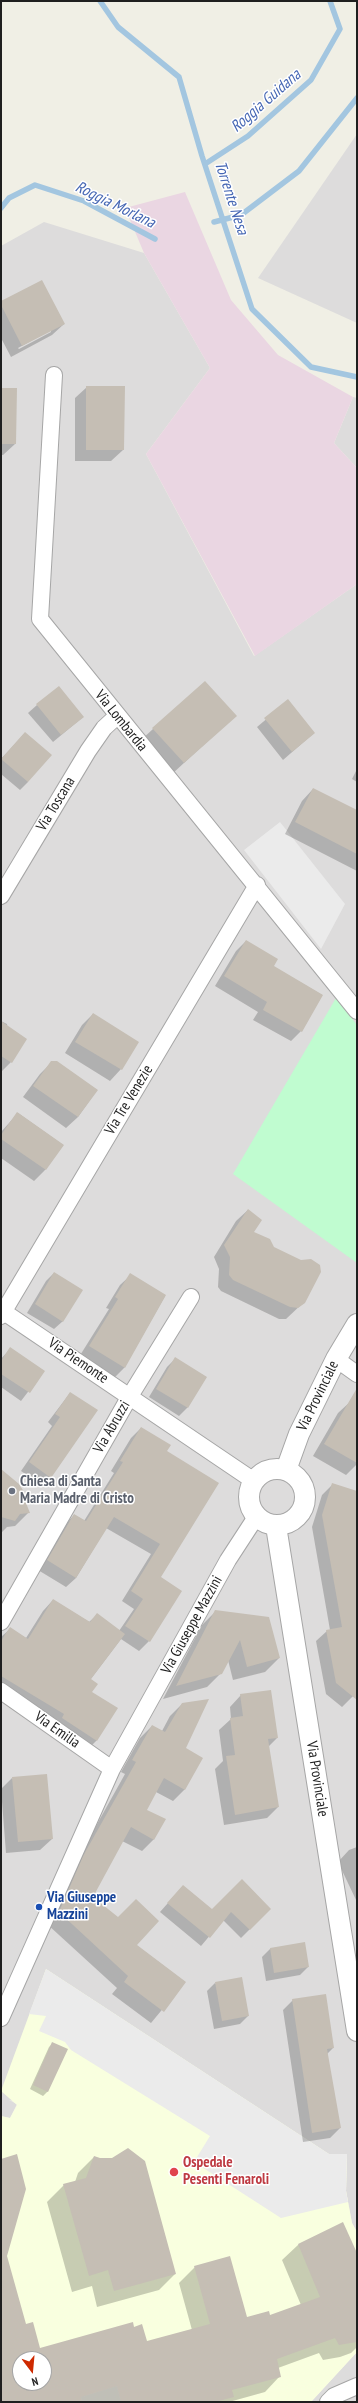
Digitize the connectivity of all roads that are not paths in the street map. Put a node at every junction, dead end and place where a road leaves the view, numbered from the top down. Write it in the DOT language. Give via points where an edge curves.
graph roads {
  1 [pos="54,375"];
  2 [pos="117,716"];
  3 [pos="257,885"];
  4 [pos="1,896"];
  5 [pos="357,1011"];
  6 [pos="191,1297"];
  7 [pos="2,1312"];
  8 [pos="357,1324"];
  9 [pos="336,1359"];
  10 [pos="357,1374"];
  11 [pos="130,1396"];
  12 [pos="286,1470"];
  13 [pos="254,1481"];
  14 [pos="256,1517"];
  15 [pos="276,1526"];
  16 [pos="1,1622"];
  17 [pos="1,1691"];
  18 [pos="112,1769"];
  19 [pos="1,2018"];
  20 [pos="357,2031"];
  21 [pos="357,2386"];
  22 [pos="328,2402"];
  1 -- 2 [label="street, Via Lombardia" via="40,619"];
  2 -- 3 [label="street, Via Lombardia"];
  2 -- 4 [label="street, Via Toscana" via="104,728 88,751"];
  3 -- 5 [label="street, Via Lombardia"];
  3 -- 7 [label="street, Via Tre Venezie"];
  6 -- 11 [label="street, Via Abruzzi"];
  7 -- 11 [label="street, Via Piemonte"];
  8 -- 9 [label="street, Via Provinciale"];
  9 -- 10 [label="street"];
  9 -- 12 [label="street, Via Provinciale" via="299,1434"];
  11 -- 13 [label="street, Via Piemonte"];
  11 -- 16 [label="street, Via Abruzzi"];
  12 -- 13 [label="street" via="269,1470"];
  12 -- 15 [label="street" via="301,1482 306,1494 304,1506 301,1514 287,1525"];
  13 -- 14 [label="street" via="248,1500"];
  14 -- 15 [label="street"];
  14 -- 18 [label="street, Via Giuseppe Mazzini" via="228,1560"];
  15 -- 20 [label="street, Via Provinciale"];
  17 -- 18 [label="street, Via Emilia"];
  18 -- 19 [label="street, Via Giuseppe Mazzini"];
  21 -- 22 [label="street" via="334,2396"];
}
